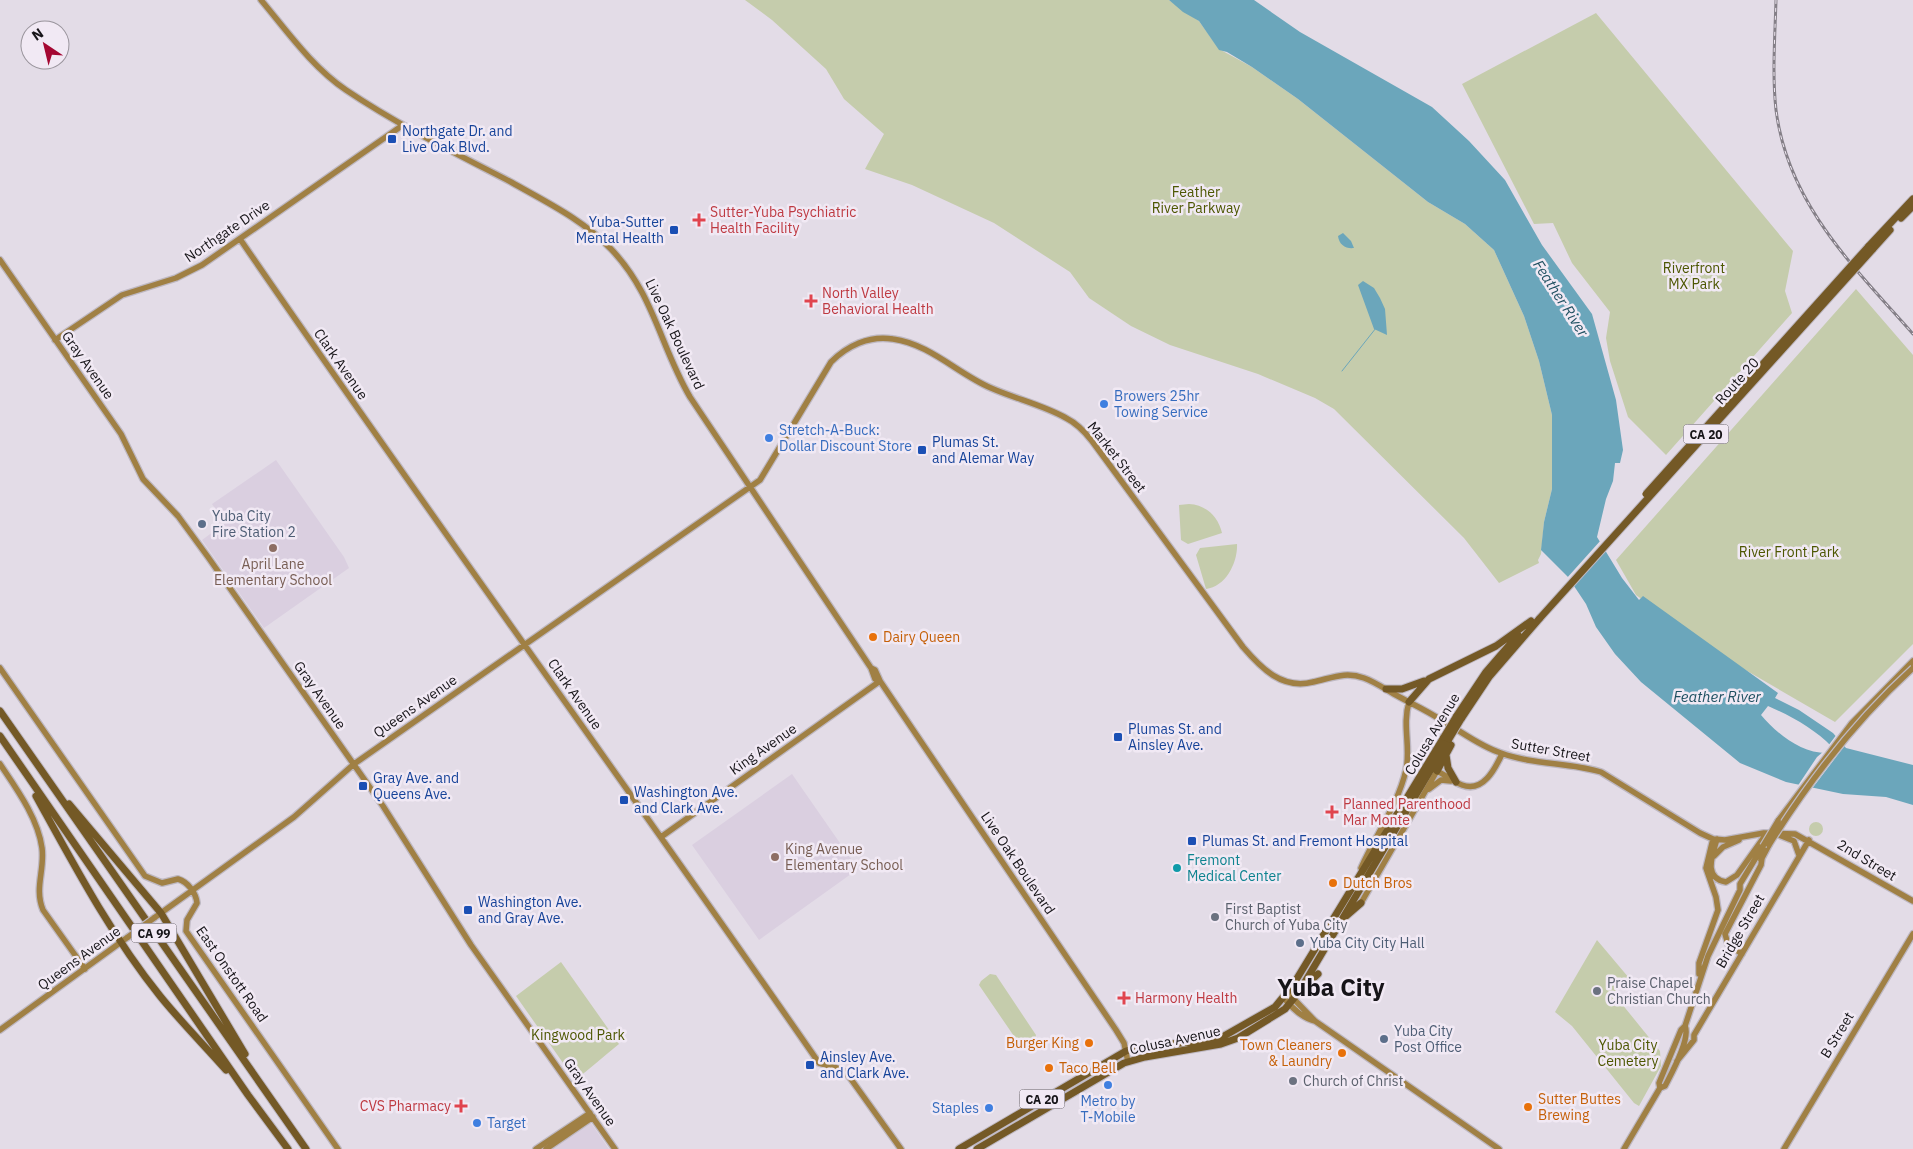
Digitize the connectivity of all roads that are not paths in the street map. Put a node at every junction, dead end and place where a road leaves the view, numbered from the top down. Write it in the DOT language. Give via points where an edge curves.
graph roads {
  1 [pos="261,0"];
  2 [pos="404,125"];
  3 [pos="1913,199"];
  4 [pos="1913,206"];
  5 [pos="240,239"];
  6 [pos="1870,248"];
  7 [pos="0,260"];
  8 [pos="55,340"];
  9 [pos="818,382"];
  10 [pos="750,486"];
  11 [pos="1539,616"];
  12 [pos="1531,621"];
  13 [pos="525,645"];
  14 [pos="1913,661"];
  15 [pos="0,668"];
  16 [pos="1913,668"];
  17 [pos="1429,679"];
  18 [pos="880,682"];
  19 [pos="1289,682"];
  20 [pos="1386,689"];
  21 [pos="1409,702"];
  22 [pos="2,714"];
  23 [pos="1460,719"];
  24 [pos="0,736"];
  25 [pos="1449,739"];
  26 [pos="1446,754"];
  27 [pos="1502,754"];
  28 [pos="0,764"];
  29 [pos="354,764"];
  30 [pos="20,765"];
  31 [pos="1437,771"];
  32 [pos="1456,782"];
  33 [pos="1424,794"];
  34 [pos="1773,832"];
  35 [pos="1745,836"];
  36 [pos="661,837"];
  37 [pos="1715,839"];
  38 [pos="1809,840"];
  39 [pos="1764,846"];
  40 [pos="1800,856"];
  41 [pos="1762,858"];
  42 [pos="1711,860"];
  43 [pos="1357,877"];
  44 [pos="1740,890"];
  45 [pos="192,891"];
  46 [pos="1913,901"];
  47 [pos="1361,903"];
  48 [pos="158,916"];
  49 [pos="1343,917"];
  50 [pos="1913,934"];
  51 [pos="121,943"];
  52 [pos="1742,954"];
  53 [pos="85,969"];
  54 [pos="1318,974"];
  55 [pos="1699,981"];
  56 [pos="1299,992"];
  57 [pos="1286,996"];
  58 [pos="1291,1002"];
  59 [pos="1685,1026"];
  60 [pos="0,1030"];
  61 [pos="1181,1043"];
  62 [pos="1126,1051"];
  63 [pos="1176,1051"];
  64 [pos="1128,1062"];
  65 [pos="1677,1062"];
  66 [pos="1660,1088"];
  67 [pos="268,1093"];
  68 [pos="248,1095"];
  69 [pos="591,1115"];
  70 [pos="288,1149"];
  71 [pos="306,1149"];
  72 [pos="338,1149"];
  73 [pos="536,1149"];
  74 [pos="546,1149"];
  75 [pos="615,1149"];
  76 [pos="900,1149"];
  77 [pos="959,1149"];
  78 [pos="977,1149"];
  79 [pos="1499,1149"];
  80 [pos="1624,1149"];
  81 [pos="1784,1149"];
  1 -- 2 [label="main road, Live Oak Boulevard" via="332,81"];
  2 -- 5 [label="main road, Northgate Drive"];
  2 -- 10 [label="main road, Live Oak Boulevard" via="564,211 610,248 648,300 684,388"];
  3 -- 6 [label="highway, CA 20"];
  4 -- 6 [label="highway, CA 20"];
  5 -- 8 [label="main road, Northgate Drive" via="182,276 114,299"];
  5 -- 13 [label="main road, Clark Avenue"];
  6 -- 11 [label="highway, Route 20 / CA 20, bridge"];
  7 -- 8 [label="main road, Gray Avenue"];
  8 -- 29 [label="main road, Gray Avenue" via="121,434 144,479 181,520"];
  9 -- 10 [label="main road, Queens Avenue" via="766,473"];
  9 -- 19 [label="main road, Market Street" via="831,362 849,348 874,339 893,339 920,348 991,388 1066,418 1090,438 1257,664 1270,675"];
  10 -- 13 [label="main road, Queens Avenue"];
  10 -- 18 [label="main road, Live Oak Boulevard"];
  11 -- 12 [label="highway, Colusa Avenue / CA 20"];
  11 -- 23 [label="highway, Colusa Avenue / CA 20"];
  12 -- 17 [label="highway" via="1496,646"];
  12 -- 23 [label="highway, Colusa Avenue / CA 20" via="1486,672"];
  13 -- 29 [label="main road, Queens Avenue"];
  13 -- 36 [label="main road, Clark Avenue"];
  14 -- 39 [label="main road, bridge" via="1852,723 1778,821"];
  15 -- 45 [label="main road" via="145,876 162,882 178,878"];
  16 -- 39 [label="main road, bridge" via="1846,739"];
  17 -- 20 [label="highway" via="1402,690"];
  17 -- 21 [label="highway"];
  18 -- 36 [label="main road, King Avenue"];
  18 -- 62 [label="main road, Live Oak Boulevard" via="1116,1030"];
  19 -- 20 [label="main road, Sutter Street" via="1312,683 1344,674 1367,679"];
  20 -- 21 [label="main road, Sutter Street"];
  21 -- 27 [label="main road, Sutter Street" via="1476,743"];
  21 -- 43 [label="main road" via="1406,770"];
  22 -- 48 [label="highway"];
  22 -- 67 [label="highway, CA 99"];
  23 -- 25 [label="highway, Colusa Avenue / CA 20, bridge"];
  24 -- 30 [label="highway, CA 99"];
  25 -- 26 [label="highway"];
  25 -- 43 [label="highway, Colusa Avenue / CA 20"];
  25 -- 49 [label="highway, Colusa Avenue / CA 20"];
  26 -- 31 [label="highway"];
  26 -- 32 [label="highway" via="1448,768"];
  27 -- 32 [label="main road" via="1490,776 1482,783 1471,787"];
  27 -- 37 [label="main road, Sutter Street" via="1601,772"];
  28 -- 53 [label="main road" via="35,826 42,849 38,899"];
  29 -- 45 [label="main road, Queens Avenue" via="294,817"];
  29 -- 69 [label="main road, Gray Avenue" via="471,945"];
  30 -- 51 [label="highway" via="87,890"];
  30 -- 68 [label="highway, CA 99"];
  31 -- 32 [label="main road"];
  31 -- 33 [label="main road, Colusa Avenue"];
  32 -- 33 [label="main road" via="1441,780"];
  33 -- 47 [label="main road, Colusa Avenue"];
  34 -- 35 [label="main road"];
  34 -- 38 [label="main road" via="1791,833"];
  34 -- 40 [label="main road" via="1794,841"];
  35 -- 37 [label="main road"];
  35 -- 42 [label="main road" via="1721,848"];
  36 -- 76 [label="main road, Clark Avenue" via="819,1063 848,1075"];
  37 -- 42 [label="main road"];
  37 -- 55 [label="main road" via="1706,868 1718,910 1700,962"];
  38 -- 40 [label="main road, Bridge Street"];
  38 -- 46 [label="main road, 2nd Street"];
  39 -- 41 [label="main road, Bridge Street"];
  39 -- 42 [label="main road" via="1729,881 1714,876"];
  39 -- 44 [label="main road, Bridge Street" via="1740,884"];
  40 -- 52 [label="main road, Bridge Street"];
  41 -- 44 [label="main road, Bridge Street"];
  41 -- 52 [label="main road" via="1725,935 1728,945"];
  43 -- 57 [label="highway, Colusa Avenue / CA 20"];
  44 -- 55 [label="main road, Bridge Street"];
  45 -- 48 [label="main road, Queens Avenue"];
  45 -- 72 [label="main road, East Onstott Road" via="197,903 187,920 186,931"];
  47 -- 49 [label="highway"];
  48 -- 51 [label="main road, Queens Avenue, bridge"];
  48 -- 67 [label="highway"];
  49 -- 56 [label="highway, Colusa Avenue / CA 20"];
  50 -- 81 [label="main road, B Street"];
  51 -- 53 [label="main road, Queens Avenue"];
  51 -- 68 [label="highway" via="169,1008"];
  52 -- 65 [label="main road, Bridge Street" via="1694,1040"];
  53 -- 60 [label="main road, Queens Avenue"];
  54 -- 56 [label="highway"];
  55 -- 59 [label="main road, Bridge Street"];
  56 -- 58 [label="highway, Colusa Avenue / CA 20"];
  57 -- 58 [label="main road"];
  57 -- 61 [label="highway, Colusa Avenue / CA 20" via="1267,1012 1224,1036"];
  58 -- 63 [label="highway, Colusa Avenue / CA 20" via="1238,1038"];
  58 -- 79 [label="main road"];
  59 -- 65 [label="main road, Bridge Street" via="1687,1031"];
  59 -- 66 [label="main road, Bridge Street" via="1659,1083"];
  61 -- 62 [label="highway, Colusa Avenue / CA 20"];
  61 -- 63 [label="highway"];
  62 -- 64 [label="main road, Live Oak Boulevard"];
  62 -- 77 [label="highway, Colusa Avenue / CA 20"];
  63 -- 64 [label="highway, Colusa Avenue / CA 20"];
  64 -- 78 [label="highway, Colusa Avenue / CA 20"];
  65 -- 66 [label="main road, Bridge Street" via="1665,1086"];
  66 -- 80 [label="main road, Bridge Street"];
  67 -- 71 [label="highway, CA 99"];
  68 -- 70 [label="highway, CA 99"];
  69 -- 73 [label="main road"];
  69 -- 74 [label="main road"];
  69 -- 75 [label="main road, Gray Avenue"];
}
